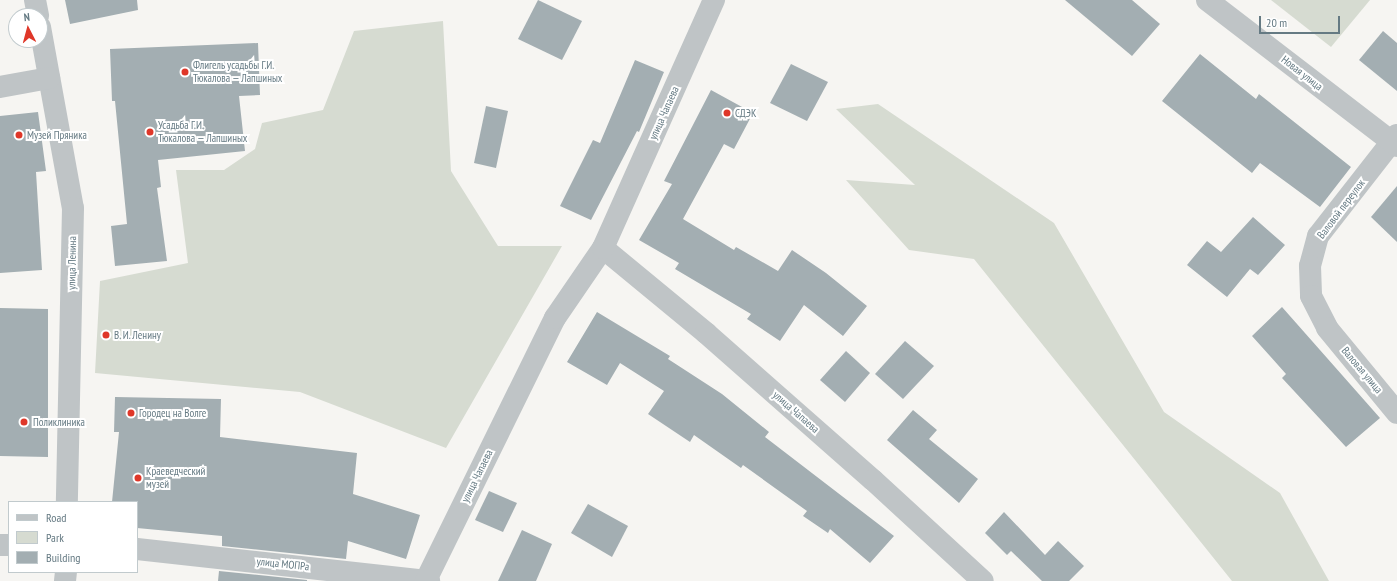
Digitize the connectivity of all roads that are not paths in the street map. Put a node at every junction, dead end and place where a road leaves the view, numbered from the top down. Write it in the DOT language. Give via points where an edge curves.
graph roads {
  1 [pos="714,0"];
  2 [pos="1207,0"];
  3 [pos="44,48"];
  4 [pos="49,78"];
  5 [pos="0,87"];
  6 [pos="1395,141"];
  7 [pos="603,248"];
  8 [pos="1327,328"];
  9 [pos="1397,412"];
  10 [pos="67,501"];
  11 [pos="138,549"];
  12 [pos="427,580"];
  13 [pos="983,581"];
  1 -- 7 [label="street, улица Чапаева"];
  2 -- 6 [label="street, Новая улица"];
  3 -- 4 [label="street, улица Ленина"];
  4 -- 5 [label="street"];
  4 -- 10 [label="street, улица Ленина" via="73,208"];
  6 -- 8 [label="street, Валовой переулок" via="1318,236 1310,266 1311,296"];
  7 -- 12 [label="street, улица Чапаева" via="555,318"];
  7 -- 13 [label="street, улица Чапаева" via="706,333 856,464"];
  8 -- 9 [label="street, Валовая улица"];
  11 -- 12 [label="street, улица МОПРа"];
}
